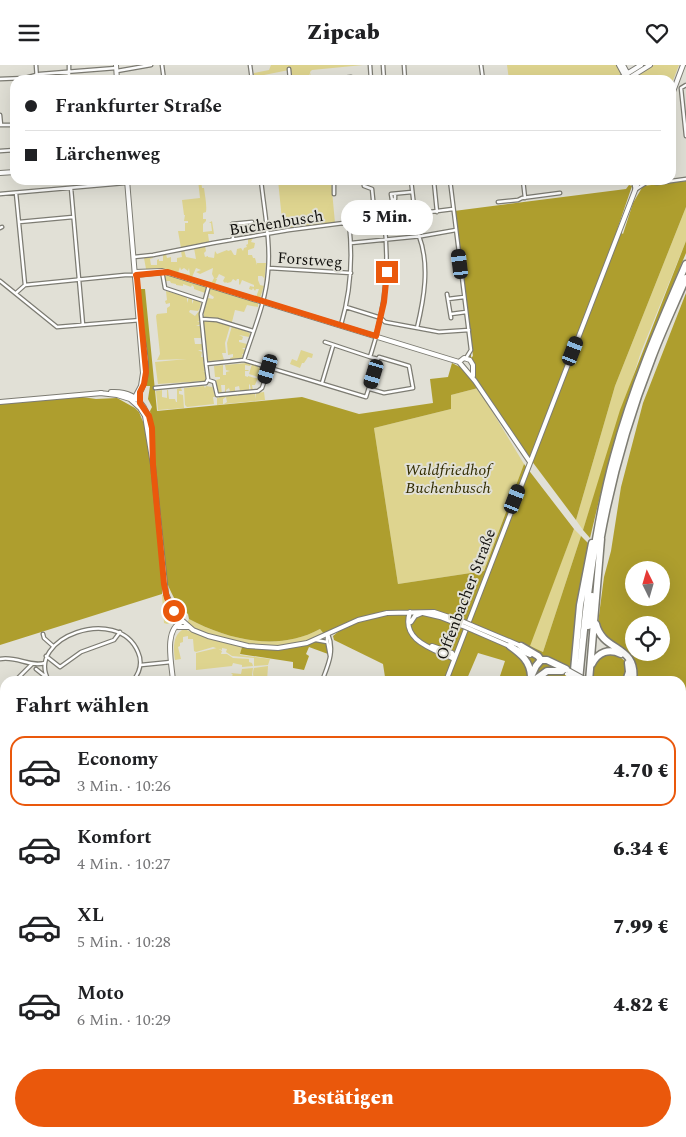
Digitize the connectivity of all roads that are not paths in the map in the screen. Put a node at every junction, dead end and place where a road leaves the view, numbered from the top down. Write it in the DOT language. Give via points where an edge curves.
graph roads {
  1 [pos="36,65"];
  2 [pos="69,65"];
  3 [pos="151,65"];
  4 [pos="642,65"];
  5 [pos="650,65"];
  6 [pos="683,65"];
  7 [pos="622,66"];
  8 [pos="116,68"];
  9 [pos="637,68"];
  10 [pos="289,69"];
  11 [pos="70,72"];
  12 [pos="37,75"];
  13 [pos="70,75"];
  14 [pos="290,75"];
  15 [pos="631,75"];
  16 [pos="633,75"];
  17 [pos="676,84"];
  18 [pos="686,85"];
  19 [pos="0,115"];
  20 [pos="1,125"];
  21 [pos="686,136"];
  22 [pos="95,185"];
  23 [pos="126,185"];
  24 [pos="262,185"];
  25 [pos="334,185"];
  26 [pos="364,185"];
  27 [pos="411,185"];
  28 [pos="434,185"];
  29 [pos="451,185"];
  30 [pos="524,185"];
  31 [pos="634,185"];
  32 [pos="638,185"];
  33 [pos="642,185"];
  34 [pos="71,188"];
  35 [pos="635,190"];
  36 [pos="412,192"];
  37 [pos="16,193"];
  38 [pos="560,193"];
  39 [pos="0,194"];
  40 [pos="334,194"];
  41 [pos="395,194"];
  42 [pos="525,198"];
  43 [pos="498,202"];
  44 [pos="453,209"];
  45 [pos="437,212"];
  46 [pos="415,215"];
  47 [pos="73,217"];
  48 [pos="384,219"];
  49 [pos="375,220"];
  50 [pos="19,222"];
  51 [pos="252,222"];
  52 [pos="349,223"];
  53 [pos="456,230"];
  54 [pos="267,234"];
  55 [pos="420,236"];
  56 [pos="233,239"];
  57 [pos="386,239"];
  58 [pos="351,243"];
  59 [pos="134,257"];
  60 [pos="686,263"];
  61 [pos="269,268"];
  62 [pos="164,272"];
  63 [pos="135,273"];
  64 [pos="351,273"];
  65 [pos="686,277"];
  66 [pos="79,280"];
  67 [pos="0,281"];
  68 [pos="25,285"];
  69 [pos="209,285"];
  70 [pos="16,294"];
  71 [pos="447,294"];
  72 [pos="464,297"];
  73 [pos="448,299"];
  74 [pos="204,301"];
  75 [pos="262,301"];
  76 [pos="346,307"];
  77 [pos="466,312"];
  78 [pos="381,318"];
  79 [pos="202,319"];
  80 [pos="140,320"];
  81 [pos="83,325"];
  82 [pos="341,325"];
  83 [pos="417,328"];
  84 [pos="469,329"];
  85 [pos="253,331"];
  86 [pos="376,336"];
  87 [pos="325,342"];
  88 [pos="333,346"];
  89 [pos="370,357"];
  90 [pos="466,358"];
  91 [pos="378,359"];
  92 [pos="244,360"];
  93 [pos="459,362"];
  94 [pos="206,364"];
  95 [pos="268,367"];
  96 [pos="472,369"];
  97 [pos="467,371"];
  98 [pos="208,379"];
  99 [pos="475,381"];
  100 [pos="322,383"];
  101 [pos="155,388"];
  102 [pos="370,389"];
  103 [pos="139,391"];
  104 [pos="100,393"];
  105 [pos="127,394"];
  106 [pos="134,399"];
  107 [pos="0,402"];
  108 [pos="140,403"];
  109 [pos="534,453"];
  110 [pos="524,455"];
  111 [pos="530,462"];
  112 [pos="153,465"];
  113 [pos="600,518"];
  114 [pos="601,537"];
  115 [pos="595,606"];
  116 [pos="399,612"];
  117 [pos="410,612"];
  118 [pos="422,613"];
  119 [pos="176,615"];
  120 [pos="410,621"];
  121 [pos="182,622"];
  122 [pos="463,624"];
  123 [pos="177,626"];
  124 [pos="189,627"];
  125 [pos="471,627"];
  126 [pos="120,632"];
  127 [pos="43,634"];
  128 [pos="328,634"];
  129 [pos="315,640"];
  130 [pos="327,642"];
  131 [pos="459,645"];
  132 [pos="53,646"];
  133 [pos="510,646"];
  134 [pos="521,646"];
  135 [pos="444,650"];
  136 [pos="171,653"];
  137 [pos="46,656"];
  138 [pos="454,658"];
  139 [pos="0,659"];
  140 [pos="329,660"];
  141 [pos="541,660"];
  142 [pos="172,662"];
  143 [pos="45,663"];
  144 [pos="163,663"];
  145 [pos="32,665"];
  146 [pos="140,665"];
  147 [pos="36,669"];
  148 [pos="172,670"];
  149 [pos="566,671"];
  150 [pos="20,676"];
  151 [pos="44,676"];
  152 [pos="47,676"];
  153 [pos="135,676"];
  154 [pos="173,676"];
  155 [pos="324,676"];
  156 [pos="448,676"];
  157 [pos="532,676"];
  158 [pos="534,676"];
  159 [pos="538,676"];
  160 [pos="573,676"];
  161 [pos="574,676"];
  162 [pos="580,676"];
  163 [pos="581,676"];
  164 [pos="582,676"];
  165 [pos="589,676"];
  166 [pos="590,676"];
  167 [pos="628,676"];
  168 [pos="632,676"];
  1 -- 12 [label="street"];
  2 -- 11 [label="street"];
  3 -- 8 [label="street"];
  4 -- 9 [label="main road"];
  5 -- 16 [label="main road"];
  6 -- 17 [label="main road"];
  7 -- 9 [label="main road"];
  8 -- 11 [label="street"];
  9 -- 15 [label="main road"];
  10 -- 14 [label="street"];
  11 -- 12 [label="street"];
  11 -- 13 [label="street"];
  18 -- 21 [label="street" via="681,88"];
  19 -- 20 [label="street"];
  22 -- 34 [label="street"];
  23 -- 59 [label="main road"];
  24 -- 54 [label="street"];
  25 -- 40 [label="street"];
  26 -- 49 [label="street" via="372,189"];
  27 -- 36 [label="street"];
  28 -- 45 [label="street"];
  29 -- 44 [label="street"];
  30 -- 42 [label="street"];
  31 -- 35 [label="street"];
  32 -- 35 [label="main road, Offenbacher Straße"];
  33 -- 35 [label="street"];
  34 -- 37 [label="street"];
  34 -- 47 [label="street"];
  35 -- 109 [label="main road, Offenbacher Straße"];
  36 -- 41 [label="street"];
  36 -- 46 [label="street"];
  37 -- 39 [label="street"];
  37 -- 50 [label="street"];
  38 -- 42 [label="street"];
  42 -- 43 [label="street"];
  44 -- 45 [label="street, Buchenbusch"];
  44 -- 53 [label="street"];
  45 -- 46 [label="street, Buchenbusch"];
  46 -- 48 [label="street, Buchenbusch"];
  47 -- 50 [label="street"];
  47 -- 66 [label="street"];
  48 -- 49 [label="street, Buchenbusch"];
  48 -- 57 [label="street"];
  49 -- 52 [label="street, Buchenbusch"];
  50 -- 68 [label="street"];
  51 -- 56 [label="street" via="232,224"];
  52 -- 54 [label="street, Buchenbusch"];
  52 -- 58 [label="street"];
  53 -- 55 [label="street"];
  53 -- 72 [label="street"];
  54 -- 56 [label="street, Buchenbusch"];
  54 -- 61 [label="street"];
  55 -- 57 [label="street"];
  55 -- 83 [label="street" via="424,279"];
  56 -- 59 [label="street, Buchenbusch"];
  57 -- 58 [label="street"];
  57 -- 78 [label="street" via="387,279"];
  58 -- 64 [label="street"];
  59 -- 63 [label="main road"];
  60 -- 113 [label="highway" via="629,406 613,457"];
  61 -- 64 [label="street, Forstweg"];
  61 -- 75 [label="street"];
  62 -- 63 [label="main road"];
  62 -- 69 [label="main road"];
  62 -- 74 [label="street" via="165,288"];
  63 -- 66 [label="street"];
  63 -- 80 [label="main road"];
  64 -- 76 [label="street"];
  65 -- 114 [label="highway" via="634,408"];
  66 -- 68 [label="street"];
  66 -- 81 [label="street"];
  67 -- 70 [label="street"];
  68 -- 70 [label="street"];
  69 -- 74 [label="street"];
  69 -- 75 [label="main road"];
  70 -- 81 [label="street" via="56,327"];
  71 -- 73 [label="street"];
  72 -- 73 [label="street"];
  72 -- 77 [label="street"];
  73 -- 77 [label="street" via="450,316"];
  74 -- 79 [label="street"];
  75 -- 82 [label="main road"];
  75 -- 85 [label="street"];
  76 -- 78 [label="street"];
  76 -- 82 [label="street"];
  77 -- 84 [label="street"];
  78 -- 83 [label="street"];
  78 -- 86 [label="street"];
  79 -- 85 [label="street"];
  79 -- 94 [label="street"];
  80 -- 81 [label="street"];
  80 -- 103 [label="main road" via="146,372"];
  82 -- 86 [label="main road"];
  83 -- 84 [label="street" via="443,332"];
  84 -- 90 [label="street" via="472,351"];
  85 -- 92 [label="street"];
  86 -- 89 [label="street"];
  86 -- 93 [label="main road"];
  87 -- 88 [label="street"];
  88 -- 89 [label="street"];
  88 -- 100 [label="street"];
  89 -- 91 [label="street"];
  90 -- 93 [label="main road"];
  90 -- 96 [label="main road" via="472,361"];
  91 -- 102 [label="street"];
  91 -- 102 [label="street" via="409,366 413,387 384,393"];
  92 -- 94 [label="street"];
  92 -- 95 [label="street"];
  93 -- 97 [label="main road"];
  94 -- 98 [label="street"];
  95 -- 98 [label="street" via="262,388 258,391 217,395 214,381"];
  95 -- 100 [label="street"];
  96 -- 97 [label="main road"];
  96 -- 99 [label="main road"];
  97 -- 99 [label="main road"];
  98 -- 101 [label="street" via="205,383"];
  99 -- 110 [label="main road"];
  100 -- 102 [label="street" via="366,397"];
  103 -- 105 [label="main road"];
  103 -- 106 [label="main road"];
  103 -- 108 [label="main road"];
  104 -- 105 [label="main road"];
  104 -- 106 [label="main road"];
  104 -- 107 [label="main road"];
  105 -- 106 [label="main road"];
  106 -- 108 [label="main road"];
  106 -- 112 [label="main road" via="145,416"];
  108 -- 112 [label="main road" via="151,419"];
  109 -- 110 [label="main road"];
  109 -- 111 [label="main road, Offenbacher Straße"];
  110 -- 111 [label="main road"];
  111 -- 131 [label="main road, Offenbacher Straße"];
  112 -- 119 [label="main road" via="164,584"];
  113 -- 160 [label="highway" via="580,605"];
  113 -- 163 [label="highway" via="588,593"];
  114 -- 115 [label="highway"];
  114 -- 164 [label="highway"];
  115 -- 165 [label="highway"];
  115 -- 168 [label="highway" via="598,632 628,655"];
  116 -- 117 [label="main road"];
  116 -- 120 [label="main road"];
  116 -- 128 [label="main road" via="363,618"];
  117 -- 118 [label="main road"];
  117 -- 120 [label="main road"];
  117 -- 122 [label="main road" via="442,614"];
  118 -- 120 [label="main road"];
  118 -- 122 [label="main road"];
  119 -- 121 [label="main road"];
  119 -- 123 [label="main road"];
  120 -- 135 [label="main road" via="418,639"];
  120 -- 138 [label="main road" via="410,633 416,640"];
  121 -- 123 [label="main road"];
  121 -- 124 [label="main road"];
  122 -- 125 [label="main road, bridge"];
  123 -- 124 [label="main road"];
  123 -- 136 [label="main road" via="170,640"];
  124 -- 129 [label="main road" via="208,636 257,647 288,647"];
  125 -- 133 [label="main road"];
  125 -- 134 [label="main road"];
  126 -- 132 [label="street" via="92,629"];
  126 -- 137 [label="street" via="114,640 80,652 60,667"];
  126 -- 146 [label="street" via="136,647"];
  127 -- 132 [label="street"];
  128 -- 129 [label="main road"];
  128 -- 130 [label="street"];
  128 -- 140 [label="street" via="332,647"];
  129 -- 130 [label="street"];
  130 -- 140 [label="street"];
  131 -- 135 [label="main road" via="453,650"];
  131 -- 138 [label="main road, Offenbacher Straße"];
  132 -- 137 [label="street"];
  133 -- 141 [label="main road"];
  133 -- 157 [label="highway" via="527,661"];
  134 -- 141 [label="highway"];
  134 -- 149 [label="main road"];
  135 -- 138 [label="main road"];
  136 -- 142 [label="main road"];
  136 -- 144 [label="street"];
  137 -- 143 [label="street"];
  138 -- 156 [label="main road, Offenbacher Straße"];
  139 -- 145 [label="street" via="15,658"];
  140 -- 155 [label="street"];
  141 -- 149 [label="highway"];
  141 -- 158 [label="highway"];
  142 -- 144 [label="street"];
  142 -- 148 [label="main road"];
  143 -- 145 [label="street"];
  143 -- 152 [label="street"];
  144 -- 146 [label="street"];
  144 -- 148 [label="street"];
  145 -- 150 [label="street"];
  146 -- 153 [label="street"];
  147 -- 151 [label="street"];
  148 -- 154 [label="main road"];
  149 -- 159 [label="highway" via="547,671"];
  149 -- 161 [label="main road, bridge"];
  149 -- 162 [label="main road, bridge"];
  166 -- 167 [label="highway" via="592,663 605,651 622,655 628,662"];
}
